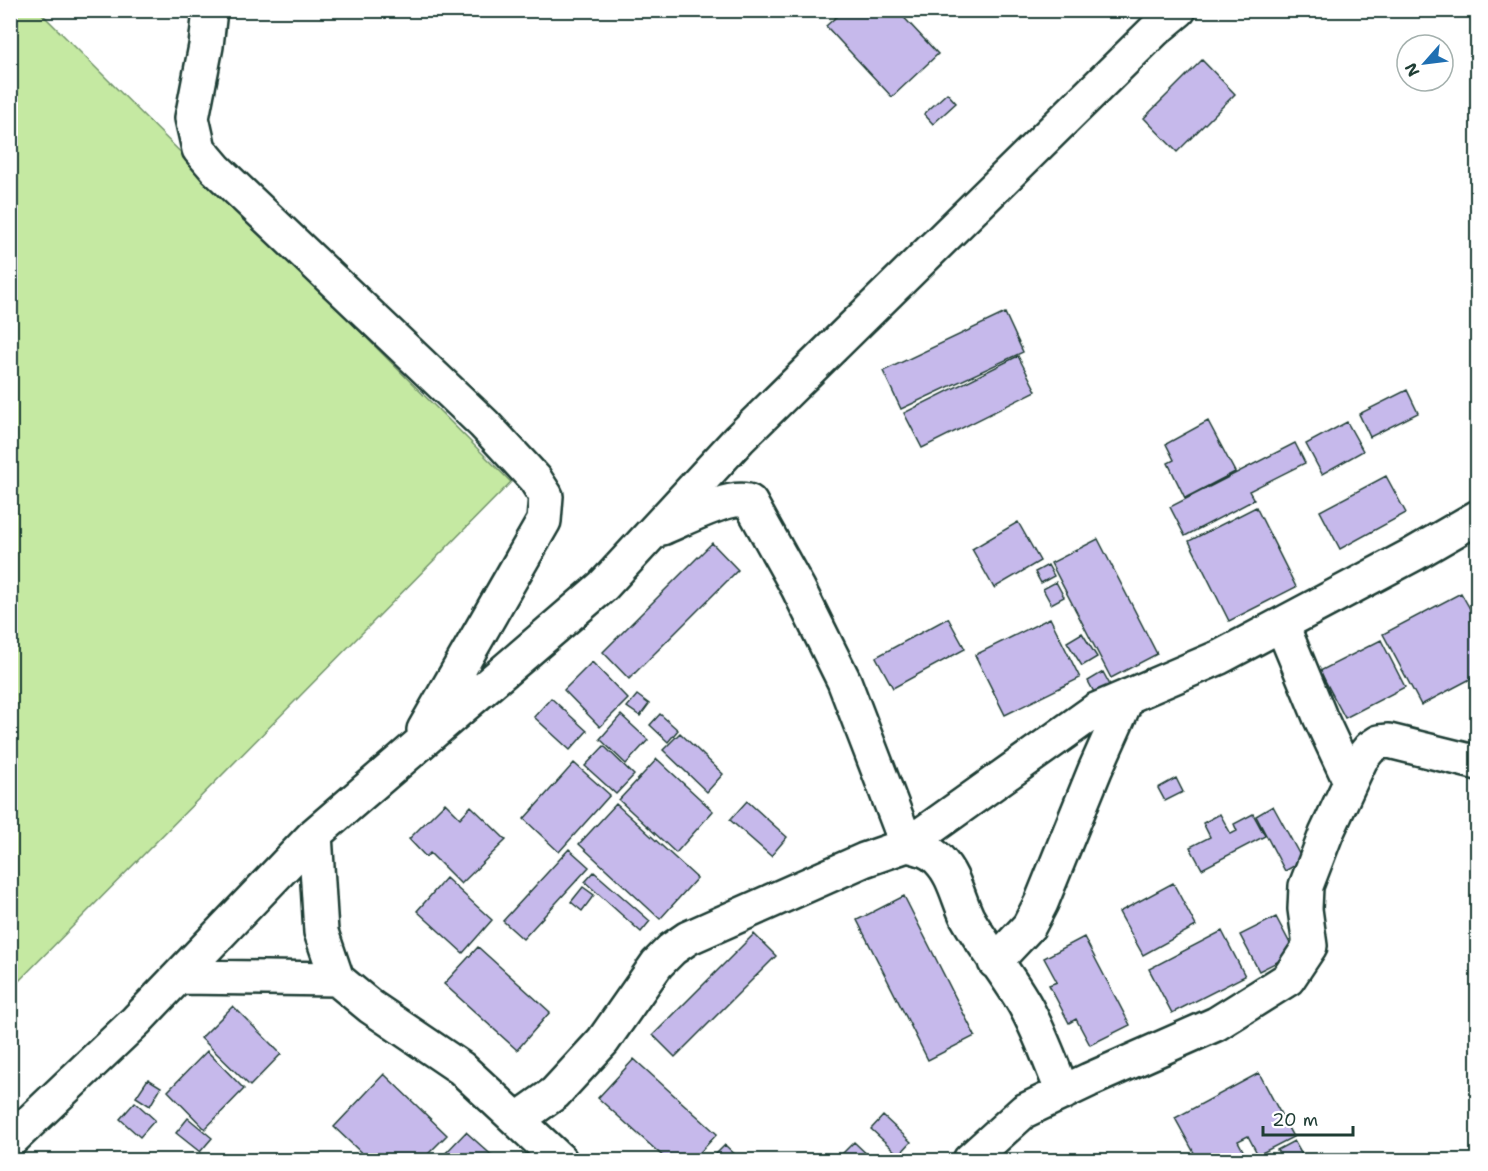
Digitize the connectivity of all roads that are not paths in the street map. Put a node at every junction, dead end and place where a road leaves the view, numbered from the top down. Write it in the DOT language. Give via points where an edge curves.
graph roads {
  1 [pos="210,10"];
  2 [pos="1179,10"];
  3 [pos="1478,518"];
  4 [pos="652,532"];
  5 [pos="1282,625"];
  6 [pos="1128,696"];
  7 [pos="411,753"];
  8 [pos="1478,763"];
  9 [pos="1350,781"];
  10 [pos="315,834"];
  11 [pos="907,845"];
  12 [pos="995,962"];
  13 [pos="179,977"];
  14 [pos="337,979"];
  15 [pos="1063,1093"];
  16 [pos="517,1120"];
  17 [pos="10,1141"];
  18 [pos="560,1161"];
  19 [pos="970,1161"];
  1 -- 7 [label="street" via="192,118 199,149 484,424 546,496 544,521"];
  2 -- 4 [label="street" via="739,439"];
  3 -- 5 [label="street"];
  4 -- 7 [label="street" via="603,585"];
  4 -- 11 [label="street" via="730,500 750,501 844,681"];
  5 -- 6 [label="street" via="1220,657"];
  5 -- 9 [label="street"];
  6 -- 11 [label="street" via="1096,710"];
  6 -- 12 [label="street" via="1041,903 1029,926"];
  7 -- 10 [label="street"];
  8 -- 9 [label="street" via="1389,741 1379,742 1361,759"];
  9 -- 15 [label="street" via="1305,886 1310,946 1288,979 1216,1024"];
  10 -- 13 [label="street"];
  10 -- 14 [label="street" via="321,932"];
  11 -- 12 [label="street" via="926,849 949,873 967,916"];
  11 -- 16 [label="street" via="864,860 688,938 672,949 603,1041 555,1093"];
  12 -- 15 [label="street" via="1027,1009"];
  13 -- 14 [label="street"];
  13 -- 17 [label="street"];
  14 -- 16 [label="street" via="461,1068"];
  15 -- 19 [label="street" via="1024,1111"];
  16 -- 18 [label="street"];
}
